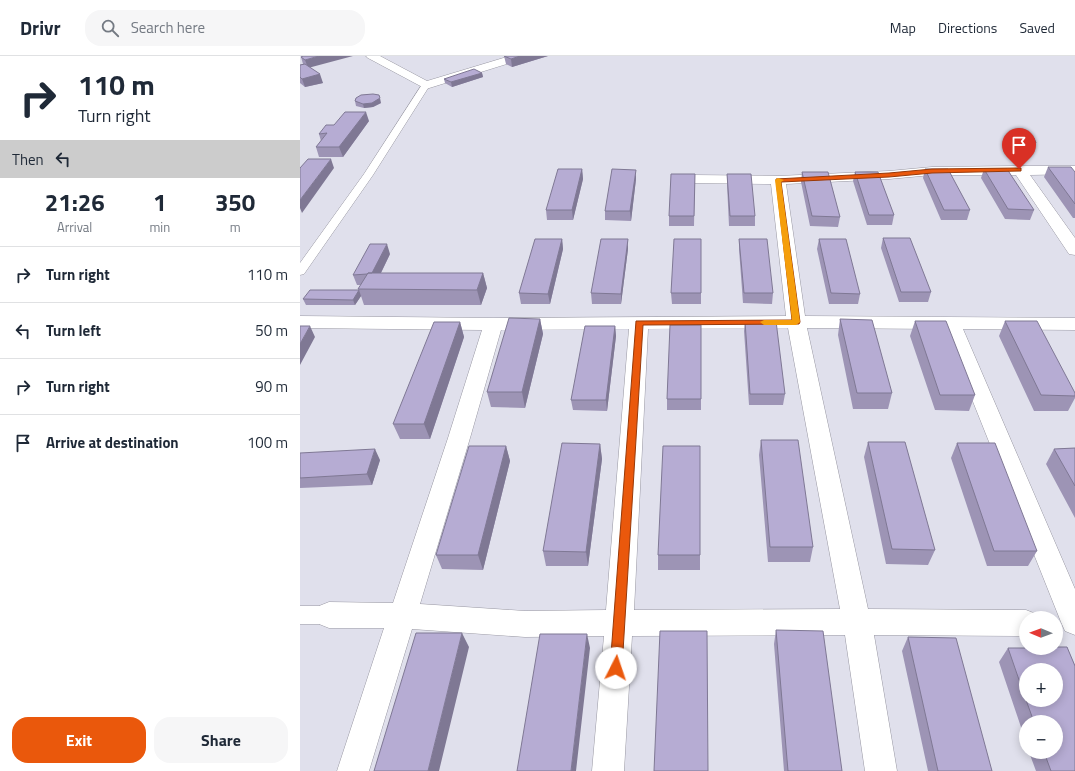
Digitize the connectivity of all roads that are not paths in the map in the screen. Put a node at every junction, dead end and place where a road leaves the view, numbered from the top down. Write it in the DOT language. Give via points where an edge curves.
graph roads {
  1 [pos="372,56"];
  2 [pos="522,56"];
  3 [pos="426,85"];
  4 [pos="1019,169"];
  5 [pos="1075,170"];
  6 [pos="693,180"];
  7 [pos="778,180"];
  8 [pos="1075,250"];
  9 [pos="300,271"];
  10 [pos="300,322"];
  11 [pos="639,322"];
  12 [pos="796,322"];
  13 [pos="493,324"];
  14 [pos="951,324"];
  15 [pos="1075,324"];
  16 [pos="300,615"];
  17 [pos="329,615"];
  18 [pos="402,616"];
  19 [pos="857,622"];
  20 [pos="619,623"];
  21 [pos="1019,623"];
  22 [pos="1063,623"];
  23 [pos="1075,623"];
  24 [pos="353,771"];
  25 [pos="608,771"];
  26 [pos="881,771"];
  1 -- 3 [label="street"];
  2 -- 3 [label="street"];
  3 -- 9 [label="lane" via="368,175"];
  4 -- 5 [label="street"];
  4 -- 7 [label="street"];
  4 -- 8 [label="street"];
  6 -- 7 [label="street"];
  7 -- 12 [label="street"];
  10 -- 13 [label="street"];
  11 -- 12 [label="street"];
  11 -- 13 [label="street"];
  11 -- 20 [label="street"];
  12 -- 14 [label="street"];
  12 -- 19 [label="street"];
  13 -- 18 [label="street"];
  14 -- 15 [label="street"];
  14 -- 23 [label="street"];
  16 -- 17 [label="lane"];
  17 -- 18 [label="street"];
  18 -- 20 [label="street" via="525,624"];
  18 -- 24 [label="street"];
  19 -- 20 [label="street"];
  19 -- 21 [label="street"];
  19 -- 26 [label="street"];
  20 -- 25 [label="street"];
  22 -- 23 [label="street"];
}
